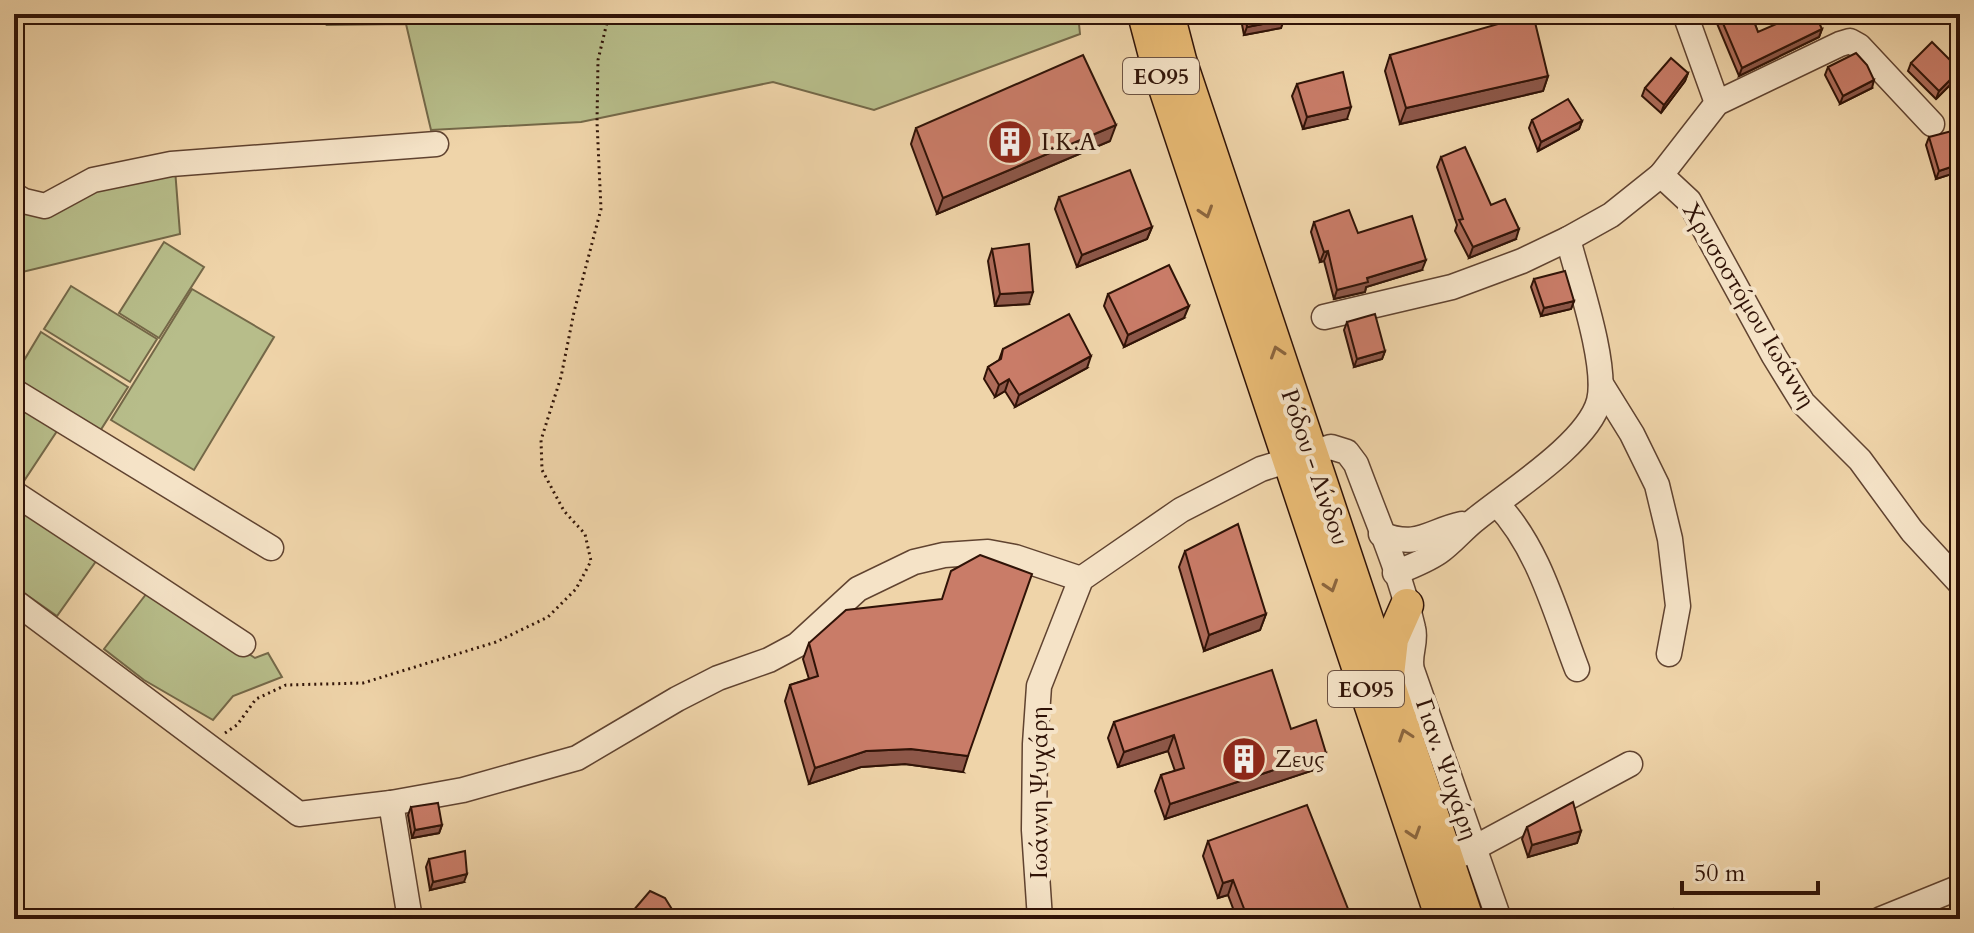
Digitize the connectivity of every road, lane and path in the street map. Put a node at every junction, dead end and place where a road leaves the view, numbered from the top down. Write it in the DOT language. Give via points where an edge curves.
graph roads {
  1 [pos="609,14"];
  2 [pos="1144,14"];
  3 [pos="1168,14"];
  4 [pos="1685,14"];
  5 [pos="1717,103"];
  6 [pos="1932,124"];
  7 [pos="436,144"];
  8 [pos="1661,175"];
  9 [pos="14,195"];
  10 [pos="1568,239"];
  11 [pos="1324,317"];
  12 [pos="1601,384"];
  13 [pos="14,391"];
  14 [pos="1300,456"];
  15 [pos="14,493"];
  16 [pos="1497,504"];
  17 [pos="1473,521"];
  18 [pos="1378,523"];
  19 [pos="271,548"];
  20 [pos="1395,573"];
  21 [pos="1081,579"];
  22 [pos="1960,583"];
  23 [pos="14,601"];
  24 [pos="1407,605"];
  25 [pos="243,644"];
  26 [pos="1669,654"];
  27 [pos="1577,669"];
  28 [pos="1387,682"];
  29 [pos="207,746"];
  30 [pos="1630,764"];
  31 [pos="391,803"];
  32 [pos="1461,855"];
  33 [pos="1960,887"];
  34 [pos="410,919"];
  35 [pos="1040,919"];
  36 [pos="1442,919"];
  37 [pos="1467,919"];
  38 [pos="1499,919"];
  39 [pos="1881,919"];
  1 -- 29 [label="path" via="598,60 601,209 541,440 542,470 564,511 585,534 591,561 576,589 548,617 496,642 363,683 286,685 256,699 237,725"];
  2 -- 14 [label="main road, Ρόδου - Λίνδου / ΕΟ95, one-way" via="1158,67"];
  14 -- 3 [label="main road, Ρόδου - Λίνδου / ΕΟ95, one-way"];
  4 -- 5 [label="street"];
  5 -- 6 [label="street" via="1850,41"];
  5 -- 8 [label="street"];
  7 -- 9 [label="street" via="171,164 93,180 45,206"];
  8 -- 10 [label="street" via="1611,215"];
  8 -- 22 [label="street, Χρυσοστόμου Ιωάννη" via="1689,201 1803,403 1860,460 1912,531"];
  10 -- 11 [label="street" via="1452,287"];
  10 -- 12 [label="street"];
  12 -- 16 [label="street" via="1591,419"];
  12 -- 26 [label="street" via="1657,485 1678,606"];
  13 -- 19 [label="street"];
  14 -- 18 [label="street, Γιαν. Ψυχάρη" via="1341,468"];
  14 -- 21 [label="street" via="1261,469 1181,510"];
  14 -- 28 [label="main road, Ρόδου - Λίνδου / ΕΟ95"];
  14 -- 36 [label="main road, Ρόδου - Λίνδου / ΕΟ95, one-way"];
  15 -- 25 [label="street"];
  16 -- 17 [label="street"];
  16 -- 27 [label="street" via="1516,524 1534,558"];
  17 -- 18 [label="street" via="1402,541"];
  17 -- 20 [label="street" via="1438,553"];
  18 -- 20 [label="street, Γιαν. Ψυχάρη"];
  20 -- 24 [label="street, Γιαν. Ψυχάρη"];
  21 -- 31 [label="street" via="988,552 914,562 858,589 797,645 677,699 577,758 463,790"];
  21 -- 35 [label="street, Ιωάννη Ψυχάρη" via="1039,686 1034,830"];
  23 -- 29 [label="street"];
  24 -- 28 [label="main road" via="1392,639"];
  24 -- 32 [label="street, Γιαν. Ψυχάρη" via="1415,636 1410,661"];
  32 -- 28 [label="main road, Ρόδου - Λίνδου / ΕΟ95, one-way"];
  29 -- 31 [label="street" via="299,814"];
  30 -- 32 [label="street"];
  31 -- 34 [label="street"];
  32 -- 37 [label="main road, Ρόδου - Λίνδου / ΕΟ95"];
  32 -- 38 [label="street, Γιαν. Ψυχάρη"];
  33 -- 39 [label="street"];
}
